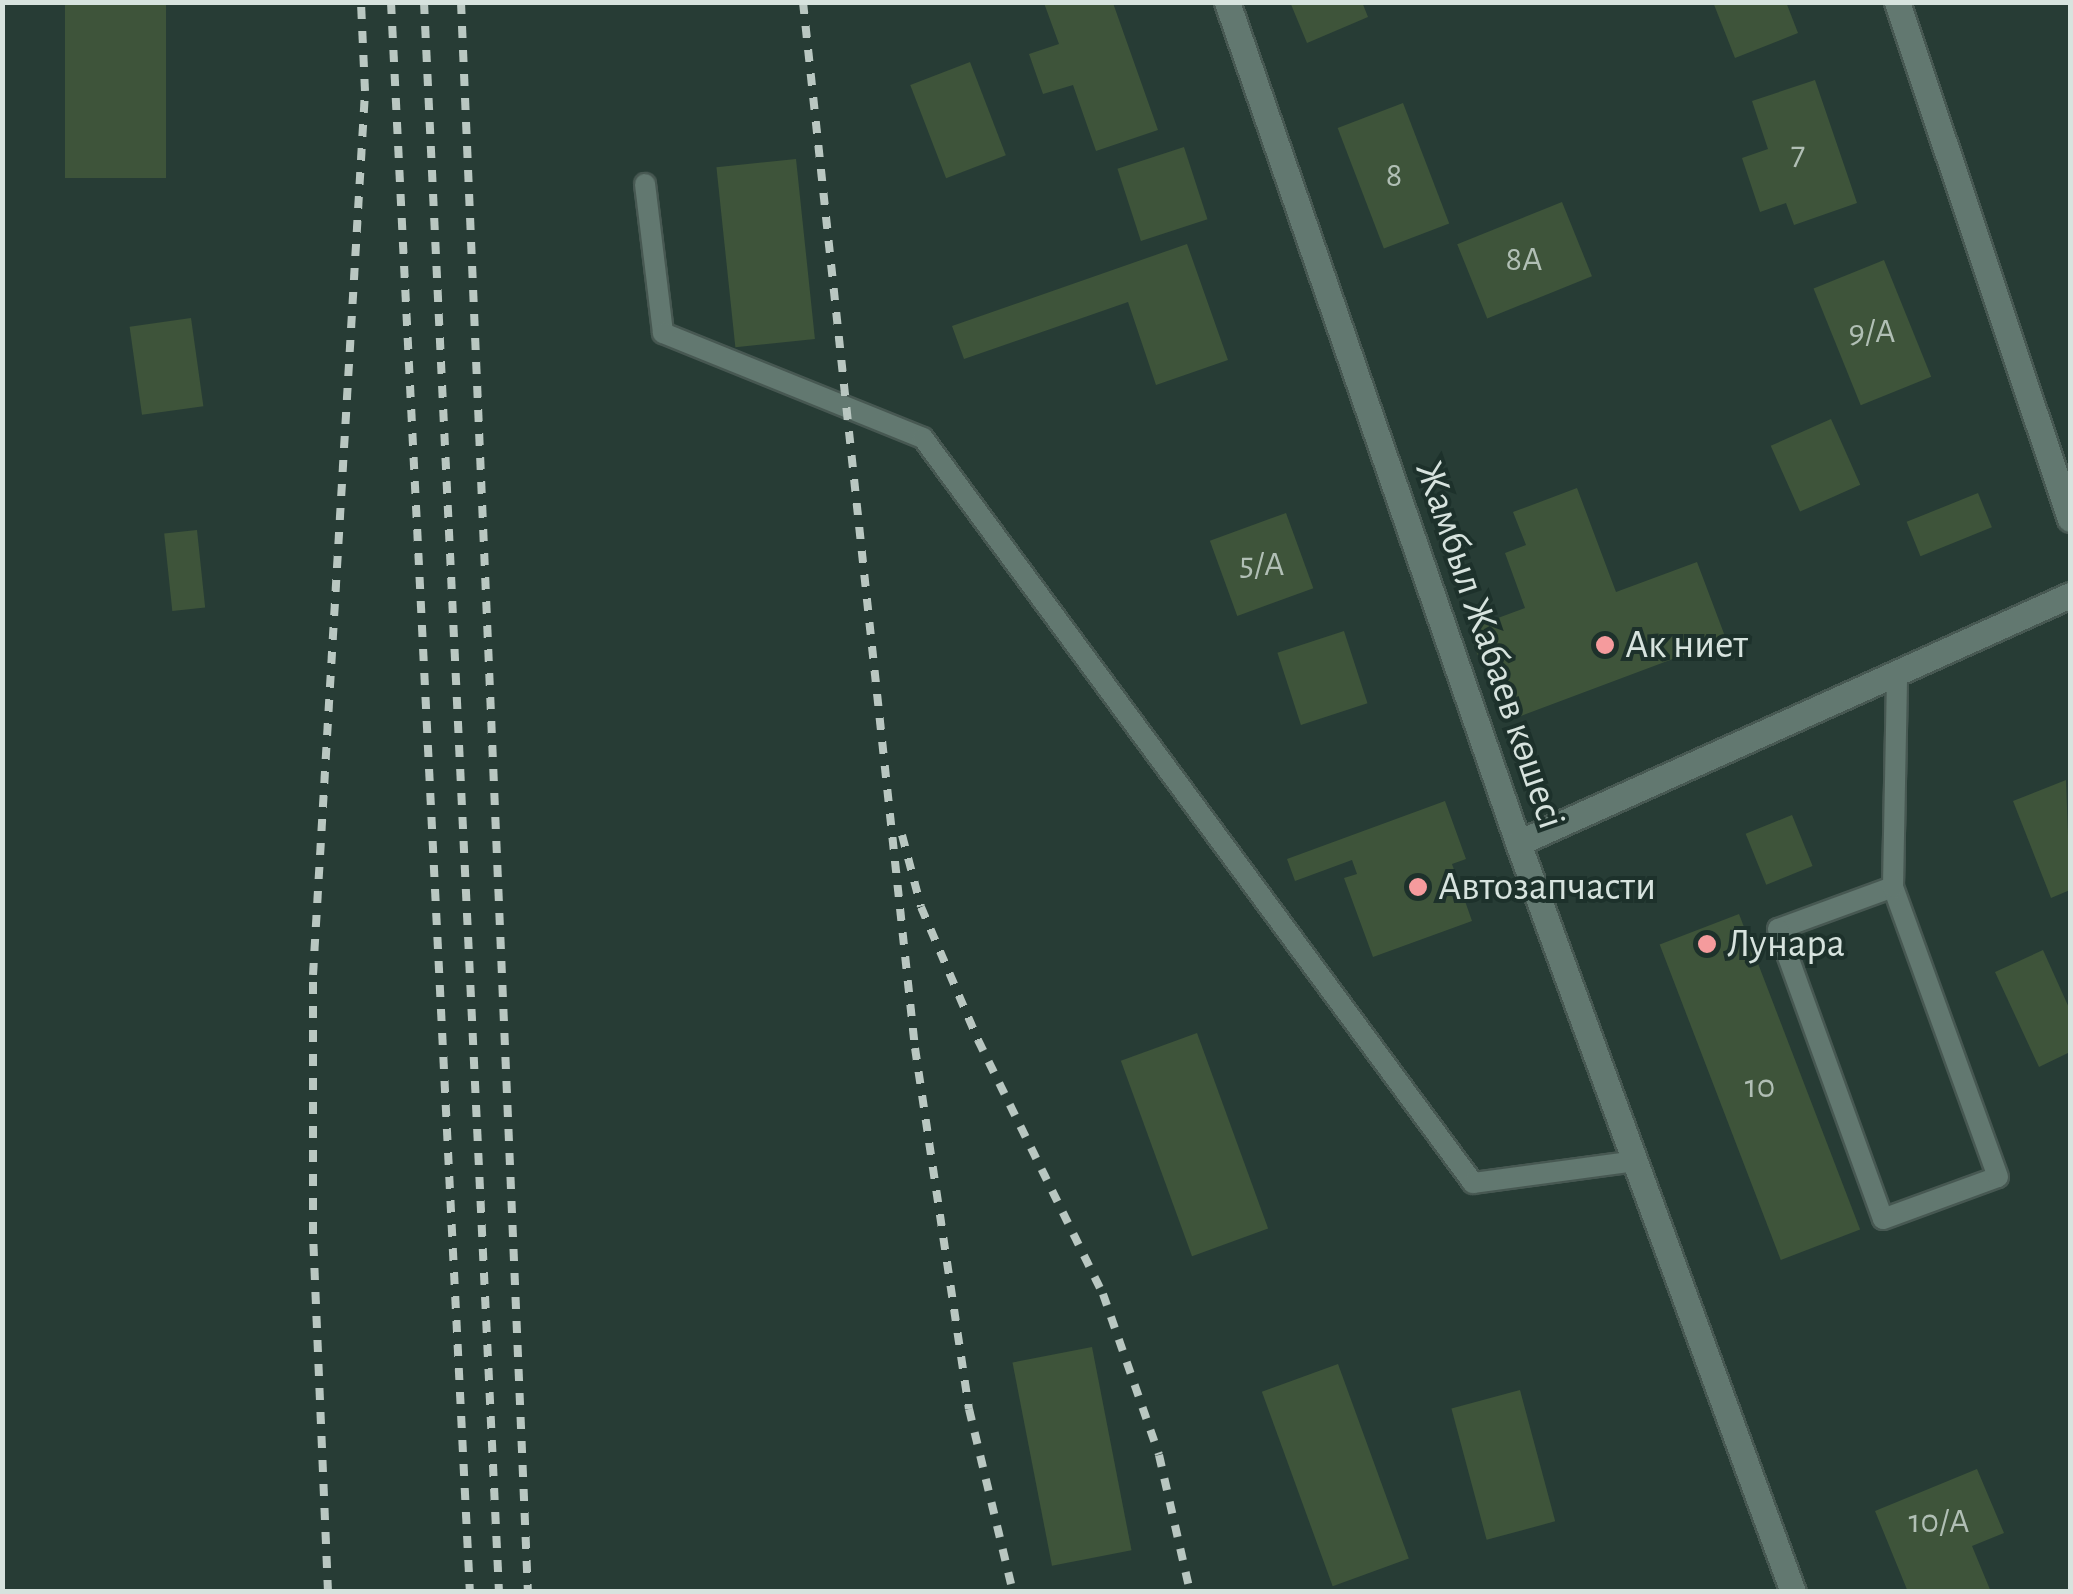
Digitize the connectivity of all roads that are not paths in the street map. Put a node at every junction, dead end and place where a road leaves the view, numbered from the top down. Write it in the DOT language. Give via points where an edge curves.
graph roads {
  1 [pos="1227,2"];
  2 [pos="1897,2"];
  3 [pos="644,184"];
  4 [pos="2070,519"];
  5 [pos="2070,595"];
  6 [pos="1897,674"];
  7 [pos="1518,843"];
  8 [pos="1892,887"];
  9 [pos="1635,1161"];
  10 [pos="1793,1592"];
  1 -- 7 [label="street, Жамбыл Жабаев көшесі"];
  2 -- 4 [label="street"];
  3 -- 9 [label="lane" via="663,333 923,438 1472,1184"];
  5 -- 6 [label="street"];
  6 -- 7 [label="street"];
  6 -- 8 [label="lane"];
  7 -- 9 [label="street, Жамбыл Жабаев көшесі"];
  8 -- 8 [label="lane" via="1778,929 1883,1220 1998,1178"];
  9 -- 10 [label="street, Жамбыл Жабаев көшесі"];
}
